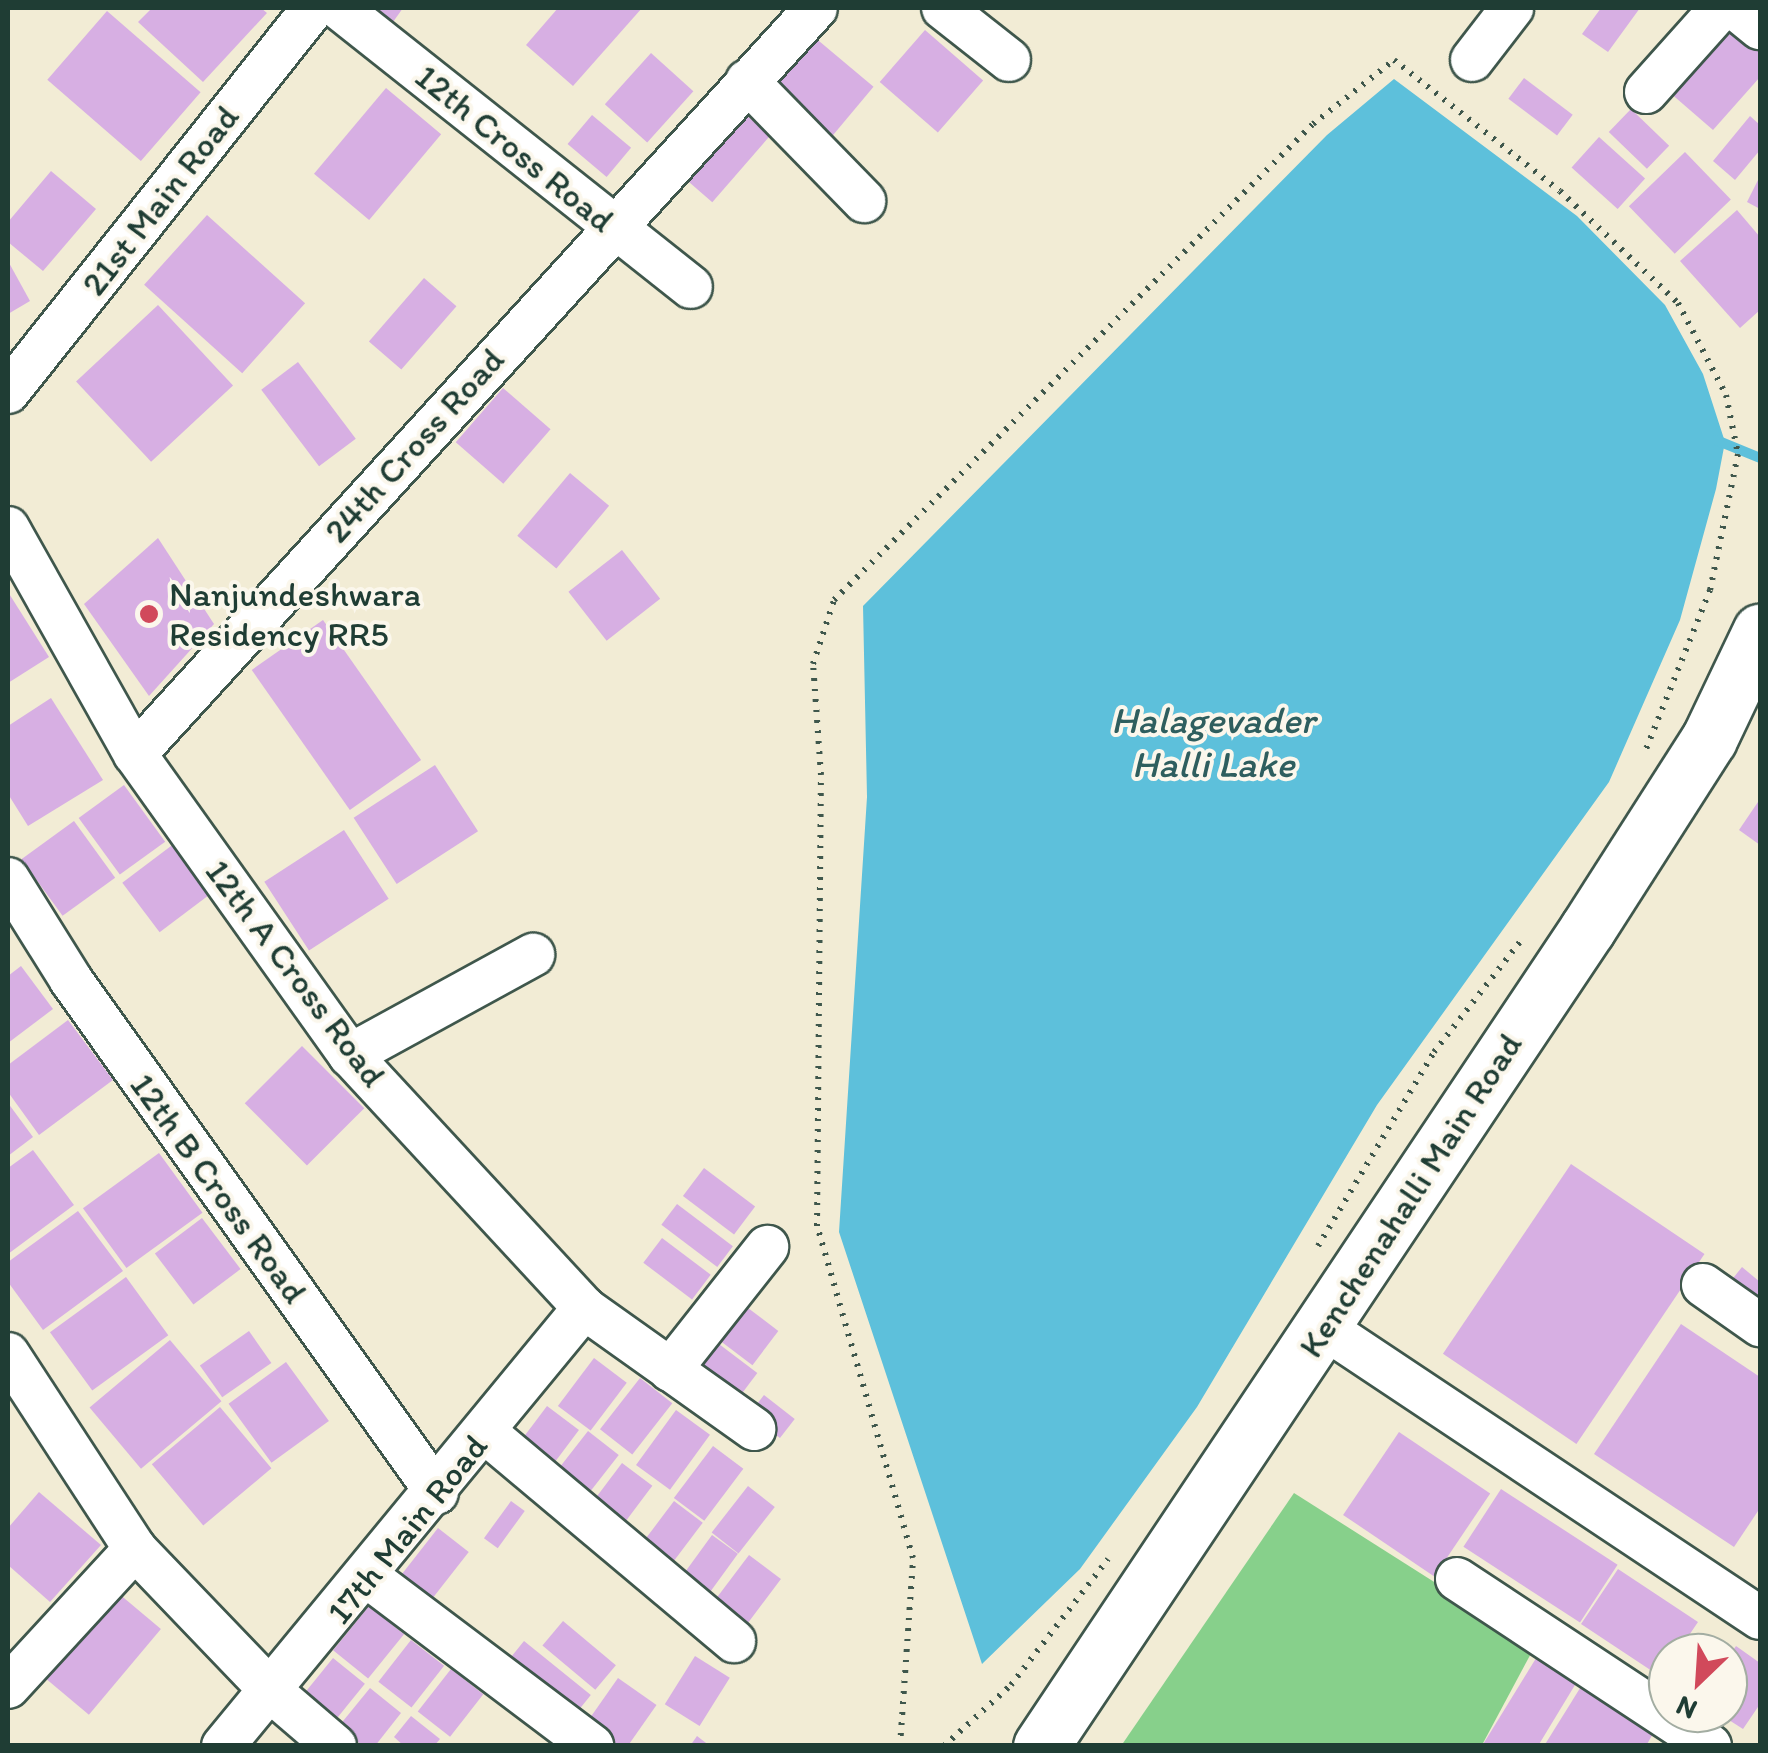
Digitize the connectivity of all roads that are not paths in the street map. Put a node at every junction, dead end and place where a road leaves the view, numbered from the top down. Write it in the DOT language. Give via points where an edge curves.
graph roads {
  1 [pos="313,8"];
  2 [pos="339,8"];
  3 [pos="816,8"];
  4 [pos="944,8"];
  5 [pos="1512,8"];
  6 [pos="1721,8"];
  7 [pos="1735,8"];
  8 [pos="1760,28"];
  9 [pos="1009,60"];
  10 [pos="1472,60"];
  11 [pos="747,81"];
  12 [pos="1646,92"];
  13 [pos="864,200"];
  14 [pos="612,226"];
  15 [pos="691,287"];
  16 [pos="8,392"];
  17 [pos="8,528"];
  18 [pos="1760,632"];
  19 [pos="1760,718"];
  20 [pos="135,754"];
  21 [pos="8,879"];
  22 [pos="533,955"];
  23 [pos="350,1055"];
  24 [pos="767,1247"];
  25 [pos="1703,1285"];
  26 [pos="584,1308"];
  27 [pos="1760,1325"];
  28 [pos="1338,1337"];
  29 [pos="8,1354"];
  30 [pos="670,1370"];
  31 [pos="754,1430"];
  32 [pos="486,1433"];
  33 [pos="437,1493"];
  34 [pos="135,1549"];
  35 [pos="368,1577"];
  36 [pos="1457,1579"];
  37 [pos="1760,1618"];
  38 [pos="734,1642"];
  39 [pos="8,1687"];
  40 [pos="272,1692"];
  41 [pos="224,1746"];
  42 [pos="335,1746"];
  43 [pos="592,1746"];
  44 [pos="1040,1746"];
  45 [pos="1084,1746"];
  46 [pos="1710,1746"];
  1 -- 16 [label="street, 21st Main Road"];
  2 -- 14 [label="street, 12th Cross Road"];
  3 -- 11 [label="street, 24th Cross Road"];
  4 -- 9 [label="street"];
  5 -- 10 [label="street"];
  6 -- 12 [label="street"];
  7 -- 8 [label="street"];
  11 -- 13 [label="street"];
  11 -- 14 [label="street, 24th Cross Road"];
  14 -- 15 [label="street, 12th Cross Road"];
  14 -- 20 [label="street, 24th Cross Road"];
  17 -- 20 [label="street, 12th A Cross Road"];
  18 -- 28 [label="main road, Kenchenahalli Main Road" via="1698,755"];
  19 -- 28 [label="main road, Kenchenahalli Main Road" via="1619,948"];
  20 -- 23 [label="street, 12th A Cross Road"];
  21 -- 33 [label="street, 12th B Cross Road" via="71,980"];
  22 -- 23 [label="street"];
  23 -- 26 [label="street, 12th A Cross Road"];
  24 -- 30 [label="street"];
  25 -- 27 [label="street"];
  26 -- 30 [label="street, 12th A Cross Road"];
  26 -- 32 [label="street, 17th Main Road"];
  28 -- 37 [label="street"];
  28 -- 44 [label="main road, Kenchenahalli Main Road"];
  28 -- 45 [label="main road, Kenchenahalli Main Road"];
  29 -- 34 [label="street"];
  30 -- 31 [label="street, 12th A Cross Road"];
  32 -- 33 [label="street, 17th Main Road"];
  32 -- 38 [label="street"];
  33 -- 35 [label="street, 17th Main Road"];
  34 -- 39 [label="street"];
  34 -- 40 [label="street"];
  35 -- 40 [label="street, 17th Main Road"];
  35 -- 43 [label="street"];
  36 -- 46 [label="street"];
  40 -- 41 [label="street, 17th Main Road"];
  40 -- 42 [label="street"];
}
